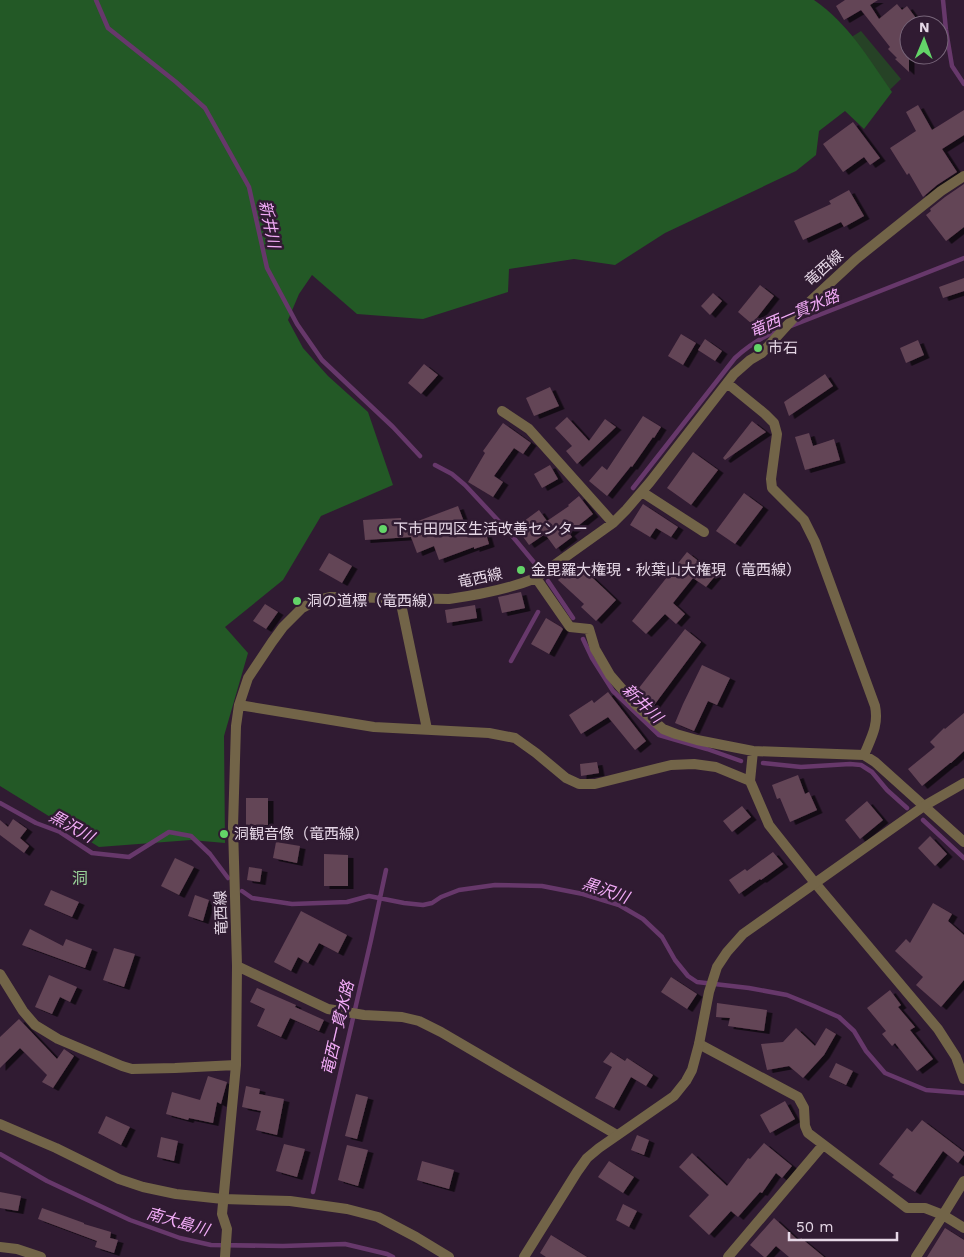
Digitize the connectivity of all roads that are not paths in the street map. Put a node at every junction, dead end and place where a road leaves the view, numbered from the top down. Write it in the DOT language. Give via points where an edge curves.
graph roads {
  1 [pos="964,176"];
  2 [pos="727,383"];
  3 [pos="502,411"];
  4 [pos="642,492"];
  5 [pos="613,523"];
  6 [pos="704,532"];
  7 [pos="536,578"];
  8 [pos="400,599"];
  9 [pos="239,705"];
  10 [pos="427,729"];
  11 [pos="753,751"];
  12 [pos="864,756"];
  13 [pos="750,781"];
  14 [pos="964,782"];
  15 [pos="924,806"];
  16 [pos="964,842"];
  17 [pos="815,884"];
  18 [pos="238,966"];
  19 [pos="0,974"];
  20 [pos="699,1044"];
  21 [pos="236,1064"];
  22 [pos="964,1079"];
  23 [pos="0,1124"];
  24 [pos="617,1135"];
  25 [pos="823,1145"];
  26 [pos="964,1181"];
  27 [pos="223,1199"];
  28 [pos="943,1216"];
  29 [pos="964,1228"];
  30 [pos="0,1247"];
  31 [pos="41,1257"];
  32 [pos="225,1257"];
  33 [pos="449,1257"];
  34 [pos="524,1257"];
  35 [pos="728,1257"];
  36 [pos="916,1257"];
  1 -- 2 [label="street, 竜西線" via="856,259 802,309 762,353"];
  2 -- 4 [label="street, 竜西線"];
  2 -- 12 [label="street" via="774,423 777,434 772,488 804,520 815,542 876,706 874,733"];
  3 -- 5 [label="street" via="529,429"];
  4 -- 5 [label="street, 竜西線"];
  4 -- 6 [label="street"];
  5 -- 7 [label="street, 竜西線"];
  7 -- 8 [label="street, 竜西線" via="466,597"];
  7 -- 11 [label="street" via="570,627 589,629 610,676 664,729"];
  8 -- 9 [label="street, 竜西線" via="331,597 316,600 302,608 283,627 248,678"];
  8 -- 10 [label="street"];
  9 -- 10 [label="street" via="374,727"];
  9 -- 18 [label="street, 竜西線" via="233,827"];
  10 -- 13 [label="street" via="515,738 566,778 579,784 595,784 671,765 694,764 716,767"];
  11 -- 12 [label="street"];
  11 -- 13 [label="street"];
  12 -- 15 [label="street"];
  13 -- 17 [label="street" via="769,825"];
  14 -- 15 [label="street"];
  15 -- 16 [label="street"];
  15 -- 17 [label="street"];
  17 -- 20 [label="street" via="743,934 727,952 714,974"];
  17 -- 22 [label="street" via="938,1029 956,1057"];
  18 -- 21 [label="street, 竜西線"];
  18 -- 24 [label="street" via="328,1009 419,1021"];
  19 -- 21 [label="street" via="35,1025 58,1039 122,1066 132,1069"];
  20 -- 24 [label="street" via="692,1070 674,1096"];
  20 -- 25 [label="street" via="798,1097 804,1108 808,1133"];
  21 -- 27 [label="street, 竜西線"];
  23 -- 27 [label="street" via="119,1179 176,1194"];
  24 -- 34 [label="street" via="587,1158"];
  25 -- 28 [label="street" via="907,1208 925,1208"];
  25 -- 35 [label="street"];
  26 -- 28 [label="street"];
  27 -- 32 [label="street, 竜西線" via="222,1214 228,1229"];
  27 -- 33 [label="street" via="290,1201 347,1209 378,1218"];
  28 -- 29 [label="street"];
  28 -- 36 [label="street"];
  30 -- 31 [label="street"];
}
